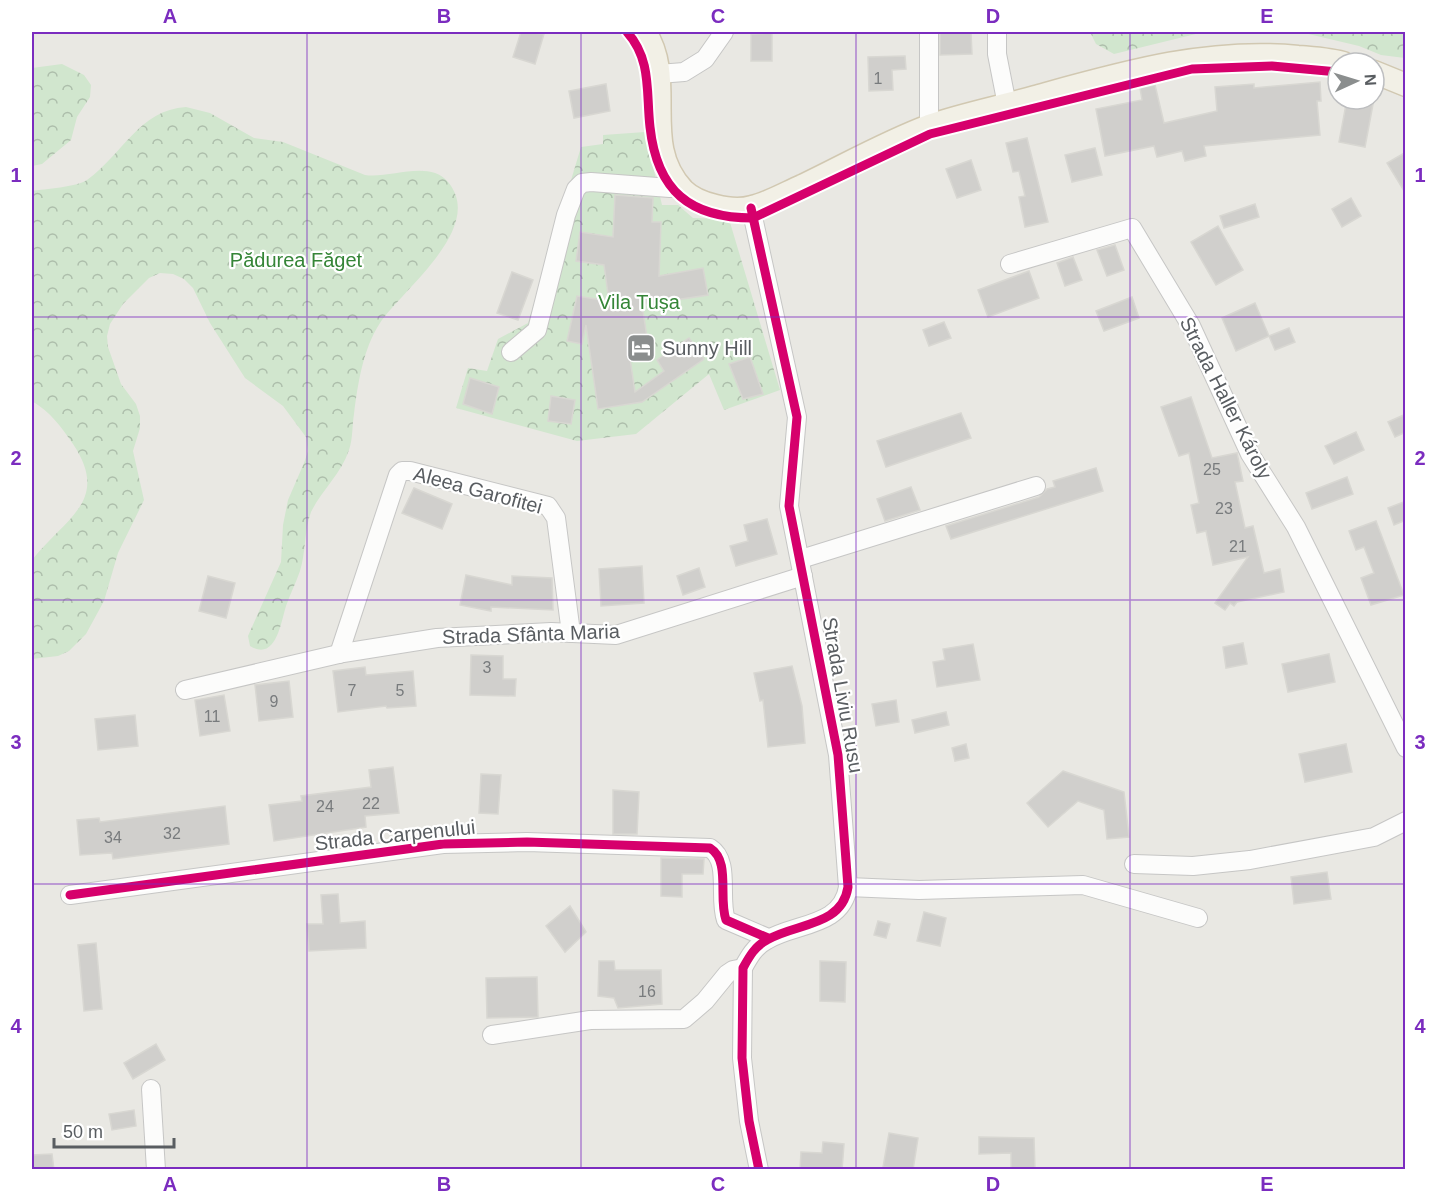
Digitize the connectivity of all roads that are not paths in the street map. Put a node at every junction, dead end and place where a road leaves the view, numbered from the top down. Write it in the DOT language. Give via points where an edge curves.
graph roads {
  1 [pos="645,32"];
  2 [pos="724,32"];
  3 [pos="929,32"];
  4 [pos="997,32"];
  5 [pos="1326,61"];
  6 [pos="659,74"];
  7 [pos="1386,77"];
  8 [pos="1406,85"];
  9 [pos="1007,105"];
  10 [pos="929,126"];
  11 [pos="678,184"];
  12 [pos="751,208"];
  13 [pos="1010,264"];
  14 [pos="511,352"];
  15 [pos="1036,486"];
  16 [pos="802,567"];
  17 [pos="570,633"];
  18 [pos="339,654"];
  19 [pos="185,690"];
  20 [pos="1406,748"];
  21 [pos="1406,821"];
  22 [pos="1134,864"];
  23 [pos="848,887"];
  24 [pos="70,895"];
  25 [pos="1198,918"];
  26 [pos="768,938"];
  27 [pos="743,968"];
  28 [pos="492,1035"];
  29 [pos="151,1089"];
  30 [pos="156,1170"];
  31 [pos="759,1170"];
  1 -- 6 [label="main road"];
  2 -- 6 [label="street" via="705,59 684,72"];
  3 -- 10 [label="street"];
  4 -- 9 [label="street"];
  5 -- 9 [label="main road" via="1272,54 1190,58"];
  6 -- 11 [label="main road" via="662,157"];
  7 -- 8 [label="main road"];
  9 -- 10 [label="main road"];
  10 -- 12 [label="main road"];
  11 -- 12 [label="main road" via="699,201"];
  11 -- 14 [label="street" via="670,188 591,182 576,189 537,330"];
  12 -- 16 [label="street, Strada Liviu Rusu" via="796,417 789,506"];
  13 -- 20 [label="street, Strada Haller Károly" via="1132,228 1191,326 1250,454 1296,527"];
  15 -- 16 [label="street, Strada Sfânta Maria"];
  16 -- 17 [label="street, Strada Sfânta Maria" via="616,635"];
  16 -- 23 [label="street, Strada Liviu Rusu" via="838,755"];
  17 -- 18 [label="street, Strada Sfânta Maria" via="437,638"];
  17 -- 18 [label="street, Aleea Garofitei" via="556,518 548,506 402,471"];
  18 -- 19 [label="street, Strada Sfânta Maria"];
  21 -- 22 [label="street" via="1374,837 1250,860 1193,866"];
  23 -- 25 [label="street" via="919,891 1083,885"];
  23 -- 26 [label="street" via="846,900 833,915"];
  24 -- 26 [label="street, Strada Carpenului" via="443,844 710,848 721,861 726,920"];
  26 -- 27 [label="street"];
  27 -- 28 [label="street" via="727,974 684,1019 590,1020"];
  27 -- 31 [label="street" via="742,1058"];
  29 -- 30 [label="street"];
}
